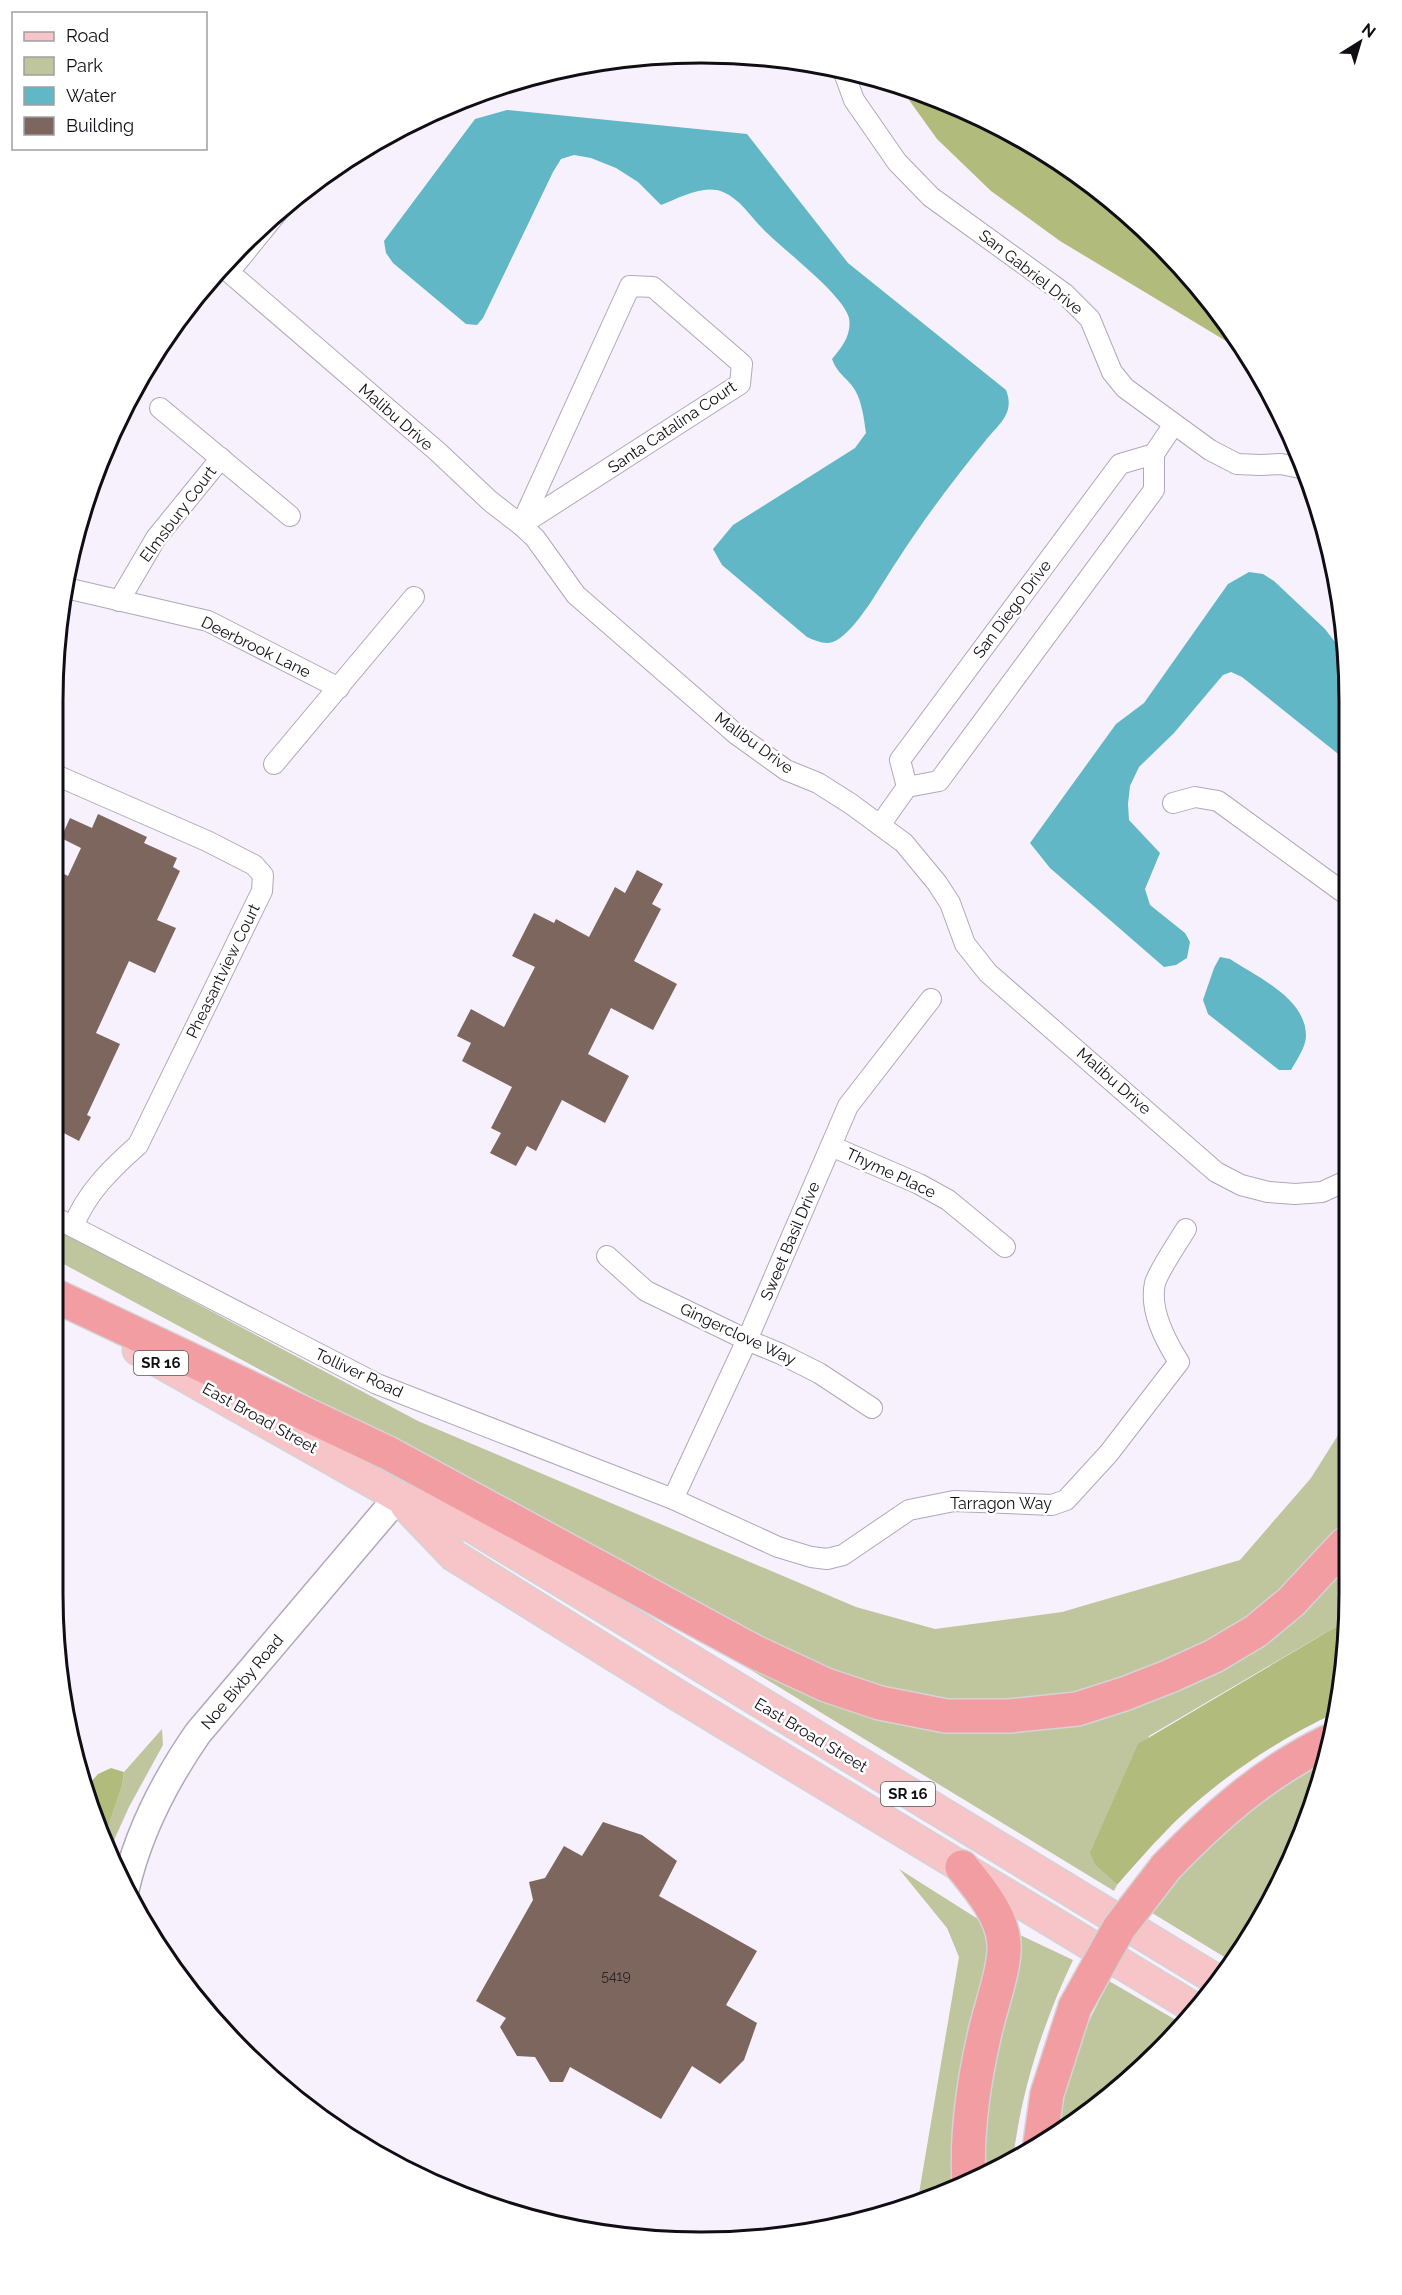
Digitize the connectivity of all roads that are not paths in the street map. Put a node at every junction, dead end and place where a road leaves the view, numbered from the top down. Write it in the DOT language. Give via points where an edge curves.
graph roads {
  1 [pos="847,80"];
  2 [pos="229,272"];
  3 [pos="160,408"];
  4 [pos="1174,424"];
  5 [pos="1154,454"];
  6 [pos="221,458"];
  7 [pos="1294,467"];
  8 [pos="290,516"];
  9 [pos="521,525"];
  10 [pos="73,590"];
  11 [pos="414,597"];
  12 [pos="119,601"];
  13 [pos="339,688"];
  14 [pos="274,764"];
  15 [pos="63,778"];
  16 [pos="907,786"];
  17 [pos="1173,803"];
  18 [pos="880,825"];
  19 [pos="1339,889"];
  20 [pos="931,999"];
  21 [pos="831,1146"];
  22 [pos="1339,1184"];
  23 [pos="66,1223"];
  24 [pos="1186,1229"];
  25 [pos="1005,1247"];
  26 [pos="607,1256"];
  27 [pos="63,1299"];
  28 [pos="63,1308"];
  29 [pos="747,1340"];
  30 [pos="872,1408"];
  31 [pos="398,1497"];
  32 [pos="673,1499"];
  33 [pos="1339,1550"];
  34 [pos="1320,1746"];
  35 [pos="962,1867"];
  36 [pos="128,1875"];
  37 [pos="1211,1976"];
  38 [pos="1189,2005"];
  39 [pos="1041,2133"];
  40 [pos="969,2172"];
  1 -- 4 [label="street, San Gabriel Drive" via="854,100 897,162 931,197 1073,302 1090,319 1112,372 1125,388"];
  2 -- 9 [label="street, Malibu Drive"];
  3 -- 6 [label="street, Elmsbury Court"];
  4 -- 5 [label="street"];
  4 -- 7 [label="street, San Gabriel Drive" via="1237,464"];
  5 -- 16 [label="street" via="1154,490 939,782"];
  5 -- 16 [label="street, San Diego Drive" via="1120,464 900,760"];
  6 -- 8 [label="street, Elmsbury Court"];
  6 -- 12 [label="street, Elmsbury Court" via="156,538"];
  9 -- 9 [label="street, Santa Catalina Court" via="630,286 653,287 742,364 740,384"];
  9 -- 18 [label="street, Malibu Drive" via="576,595 736,734 786,770 818,783"];
  10 -- 12 [label="street, Deerbrook Lane"];
  11 -- 13 [label="street"];
  12 -- 13 [label="street, Deerbrook Lane" via="208,621"];
  13 -- 14 [label="street"];
  15 -- 23 [label="street, Pheasantview Court" via="207,841 254,865 263,875 262,891 138,1145 109,1171"];
  16 -- 18 [label="street"];
  17 -- 19 [label="street" via="1195,797 1218,801"];
  18 -- 22 [label="street, Malibu Drive" via="904,843 937,883 950,903 965,944 988,973 1216,1172 1241,1185 1268,1192 1322,1192"];
  20 -- 21 [label="street, Sweet Basil Drive" via="848,1106"];
  21 -- 25 [label="street, Thyme Place" via="910,1179 948,1200"];
  21 -- 29 [label="street, Sweet Basil Drive"];
  23 -- 32 [label="street, Tolliver Road" via="377,1384"];
  24 -- 32 [label="street, Tarragon Way" via="1155,1282 1155,1309 1167,1343 1179,1362 1109,1453 1066,1500 1052,1505 954,1501 909,1510 843,1555 827,1559 778,1547"];
  26 -- 29 [label="street, Gingerclove Way" via="646,1291"];
  27 -- 33 [label="highway" via="388,1453 826,1685 880,1703 946,1716 1009,1716 1077,1708 1170,1676 1256,1631 1291,1602"];
  28 -- 31 [label="main road, East Broad Street / SR 16"];
  29 -- 30 [label="street, Gingerclove Way" via="819,1373"];
  29 -- 32 [label="street, Sweet Basil Drive"];
  31 -- 35 [label="main road, East Broad Street / SR 16" via="454,1556"];
  31 -- 36 [label="street, Noe Bixby Road" via="192,1741 163,1786 142,1831"];
  31 -- 37 [label="main road, East Broad Street / SR 16" via="471,1527"];
  34 -- 39 [label="highway, bridge" via="1227,1807 1166,1867 1119,1929 1076,2007 1047,2094"];
  35 -- 38 [label="main road, East Broad Street / SR 16"];
  35 -- 40 [label="highway" via="983,1894 1004,1942 971,2102"];
}
